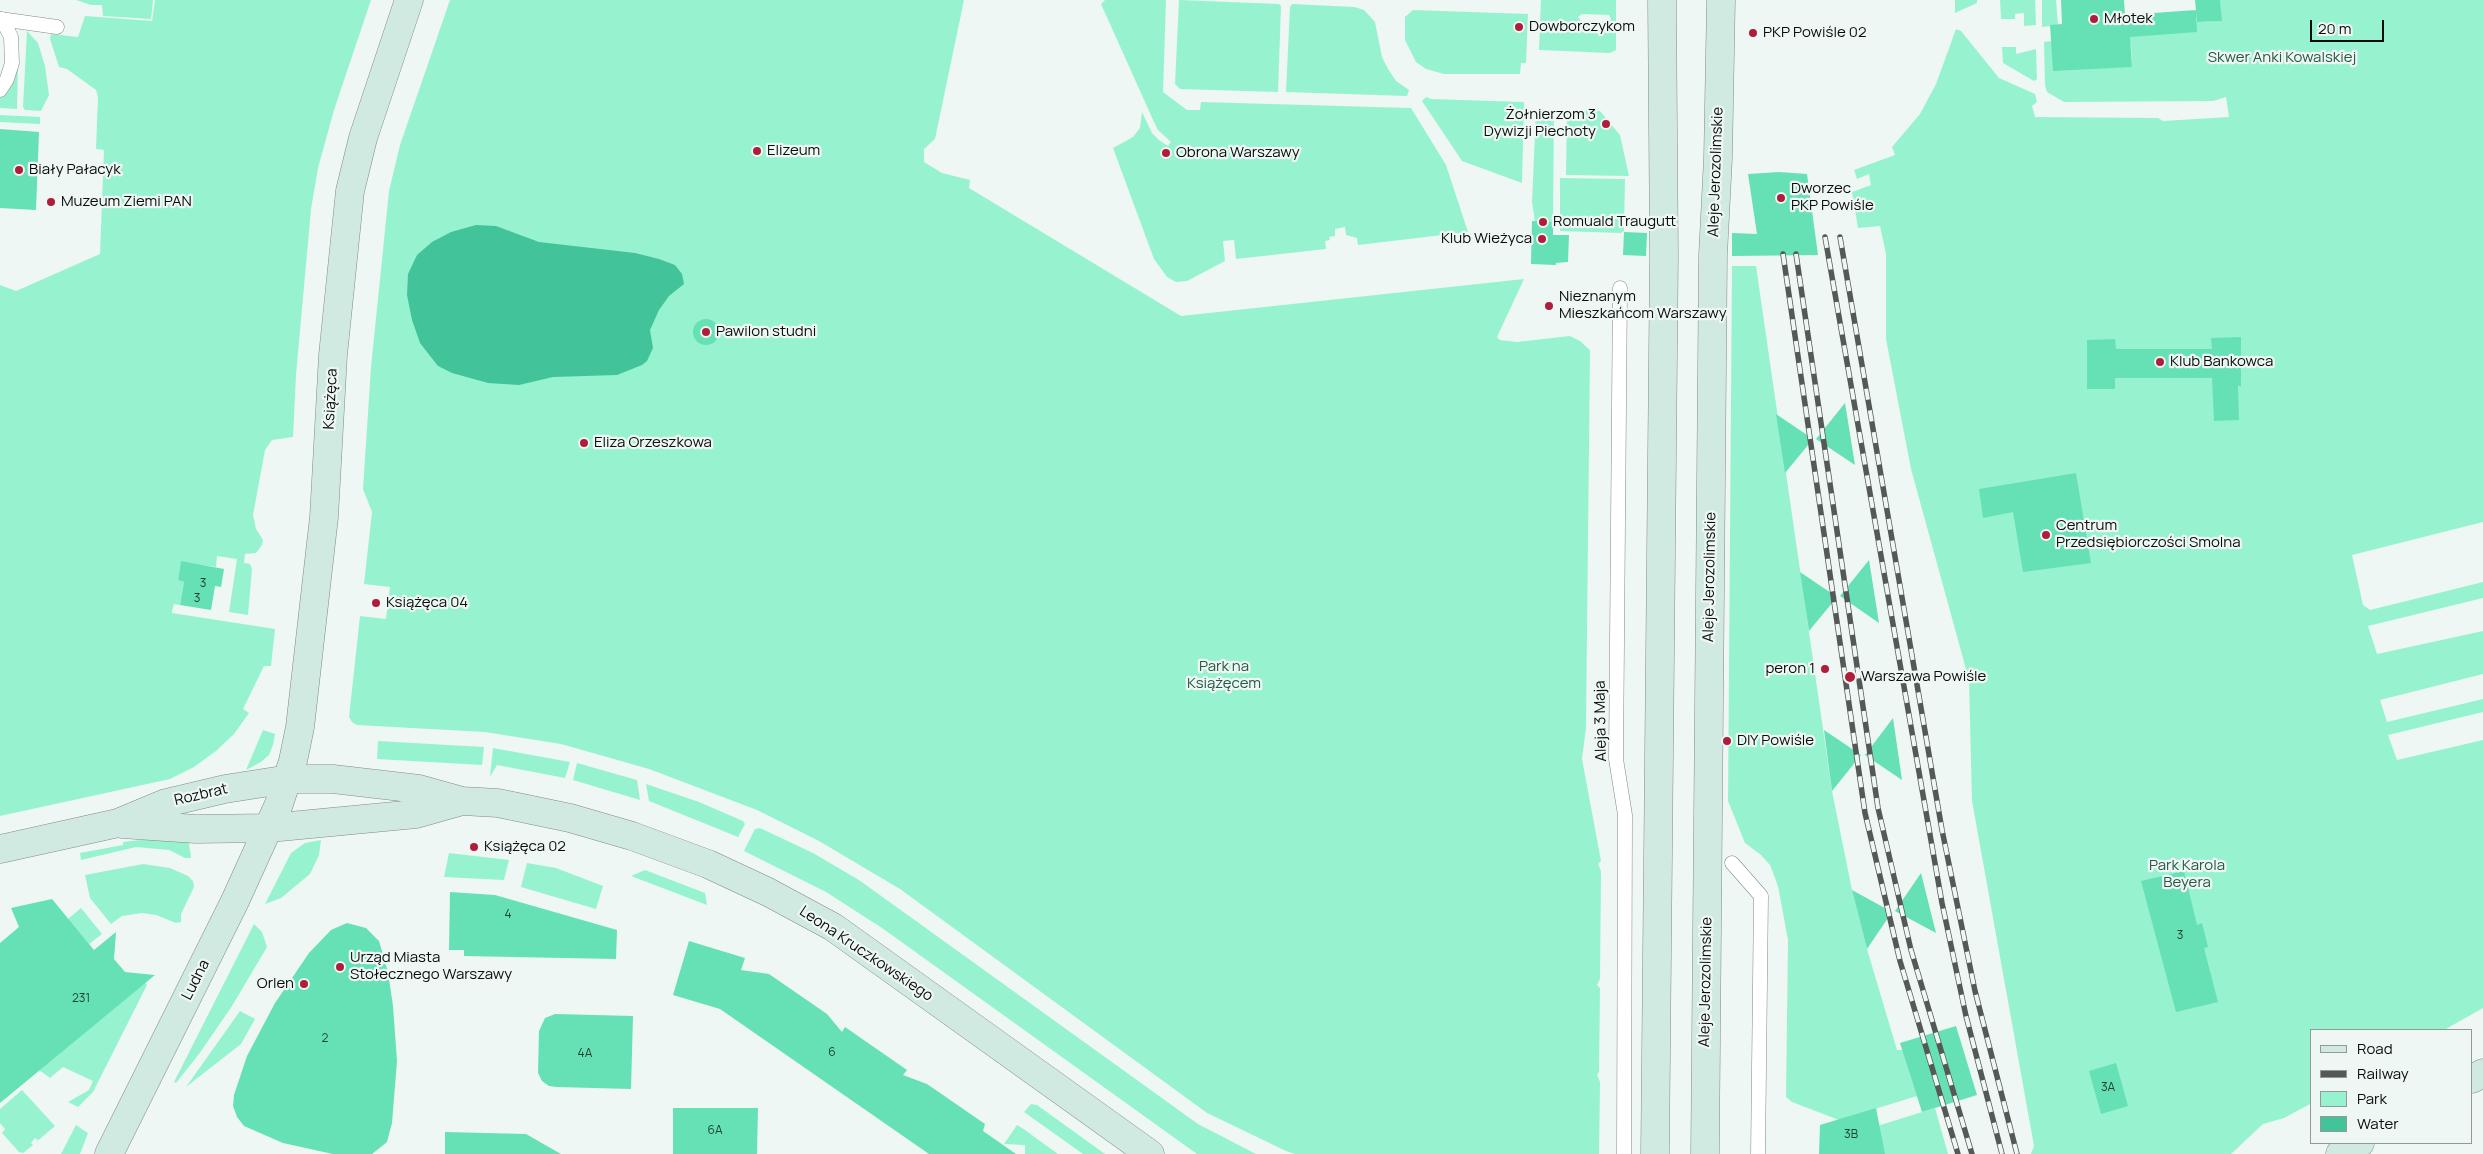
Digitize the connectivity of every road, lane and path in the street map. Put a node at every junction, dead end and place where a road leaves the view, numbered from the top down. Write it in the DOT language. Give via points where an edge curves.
graph roads {
  1 [pos="409,0"];
  2 [pos="1662,0"];
  3 [pos="1721,0"];
  4 [pos="1,19"];
  5 [pos="57,27"];
  6 [pos="0,90"];
  7 [pos="1620,288"];
  8 [pos="289,779"];
  9 [pos="462,801"];
  10 [pos="274,816"];
  11 [pos="118,824"];
  12 [pos="0,849"];
  13 [pos="1732,863"];
  14 [pos="2358,1144"];
  15 [pos="109,1154"];
  16 [pos="1150,1154"];
  17 [pos="1624,1154"];
  18 [pos="1655,1154"];
  19 [pos="1705,1154"];
  20 [pos="1758,1154"];
  21 [pos="2340,1154"];
  1 -- 8 [label="street, Książęca" via="362,138 350,191 333,355 324,517 300,726"];
  2 -- 18 [label="street" via="1664,255"];
  3 -- 19 [label="street, Aleje Jerozolimskie" via="1713,255"];
  4 -- 5 [label="lane"];
  4 -- 6 [label="lane" via="10,37 12,63 8,79"];
  7 -- 17 [label="lane, Aleja 3 Maja" via="1616,759 1625,815"];
  8 -- 9 [label="street, Leona Kruczkowskiego" via="333,779 419,789"];
  8 -- 10 [label="street, Książęca"];
  8 -- 11 [label="street, Rozbrat" via="166,803"];
  9 -- 10 [label="street, Leona Kruczkowskiego" via="416,814"];
  9 -- 16 [label="street, Leona Kruczkowskiego" via="534,810 632,836 708,864 798,908 867,950"];
  10 -- 11 [label="street, Rozbrat" via="196,829"];
  10 -- 15 [label="street, Ludna"];
  11 -- 12 [label="street, Rozbrat"];
  13 -- 20 [label="lane" via="1761,896"];
  14 -- 21 [label="street"];
}
